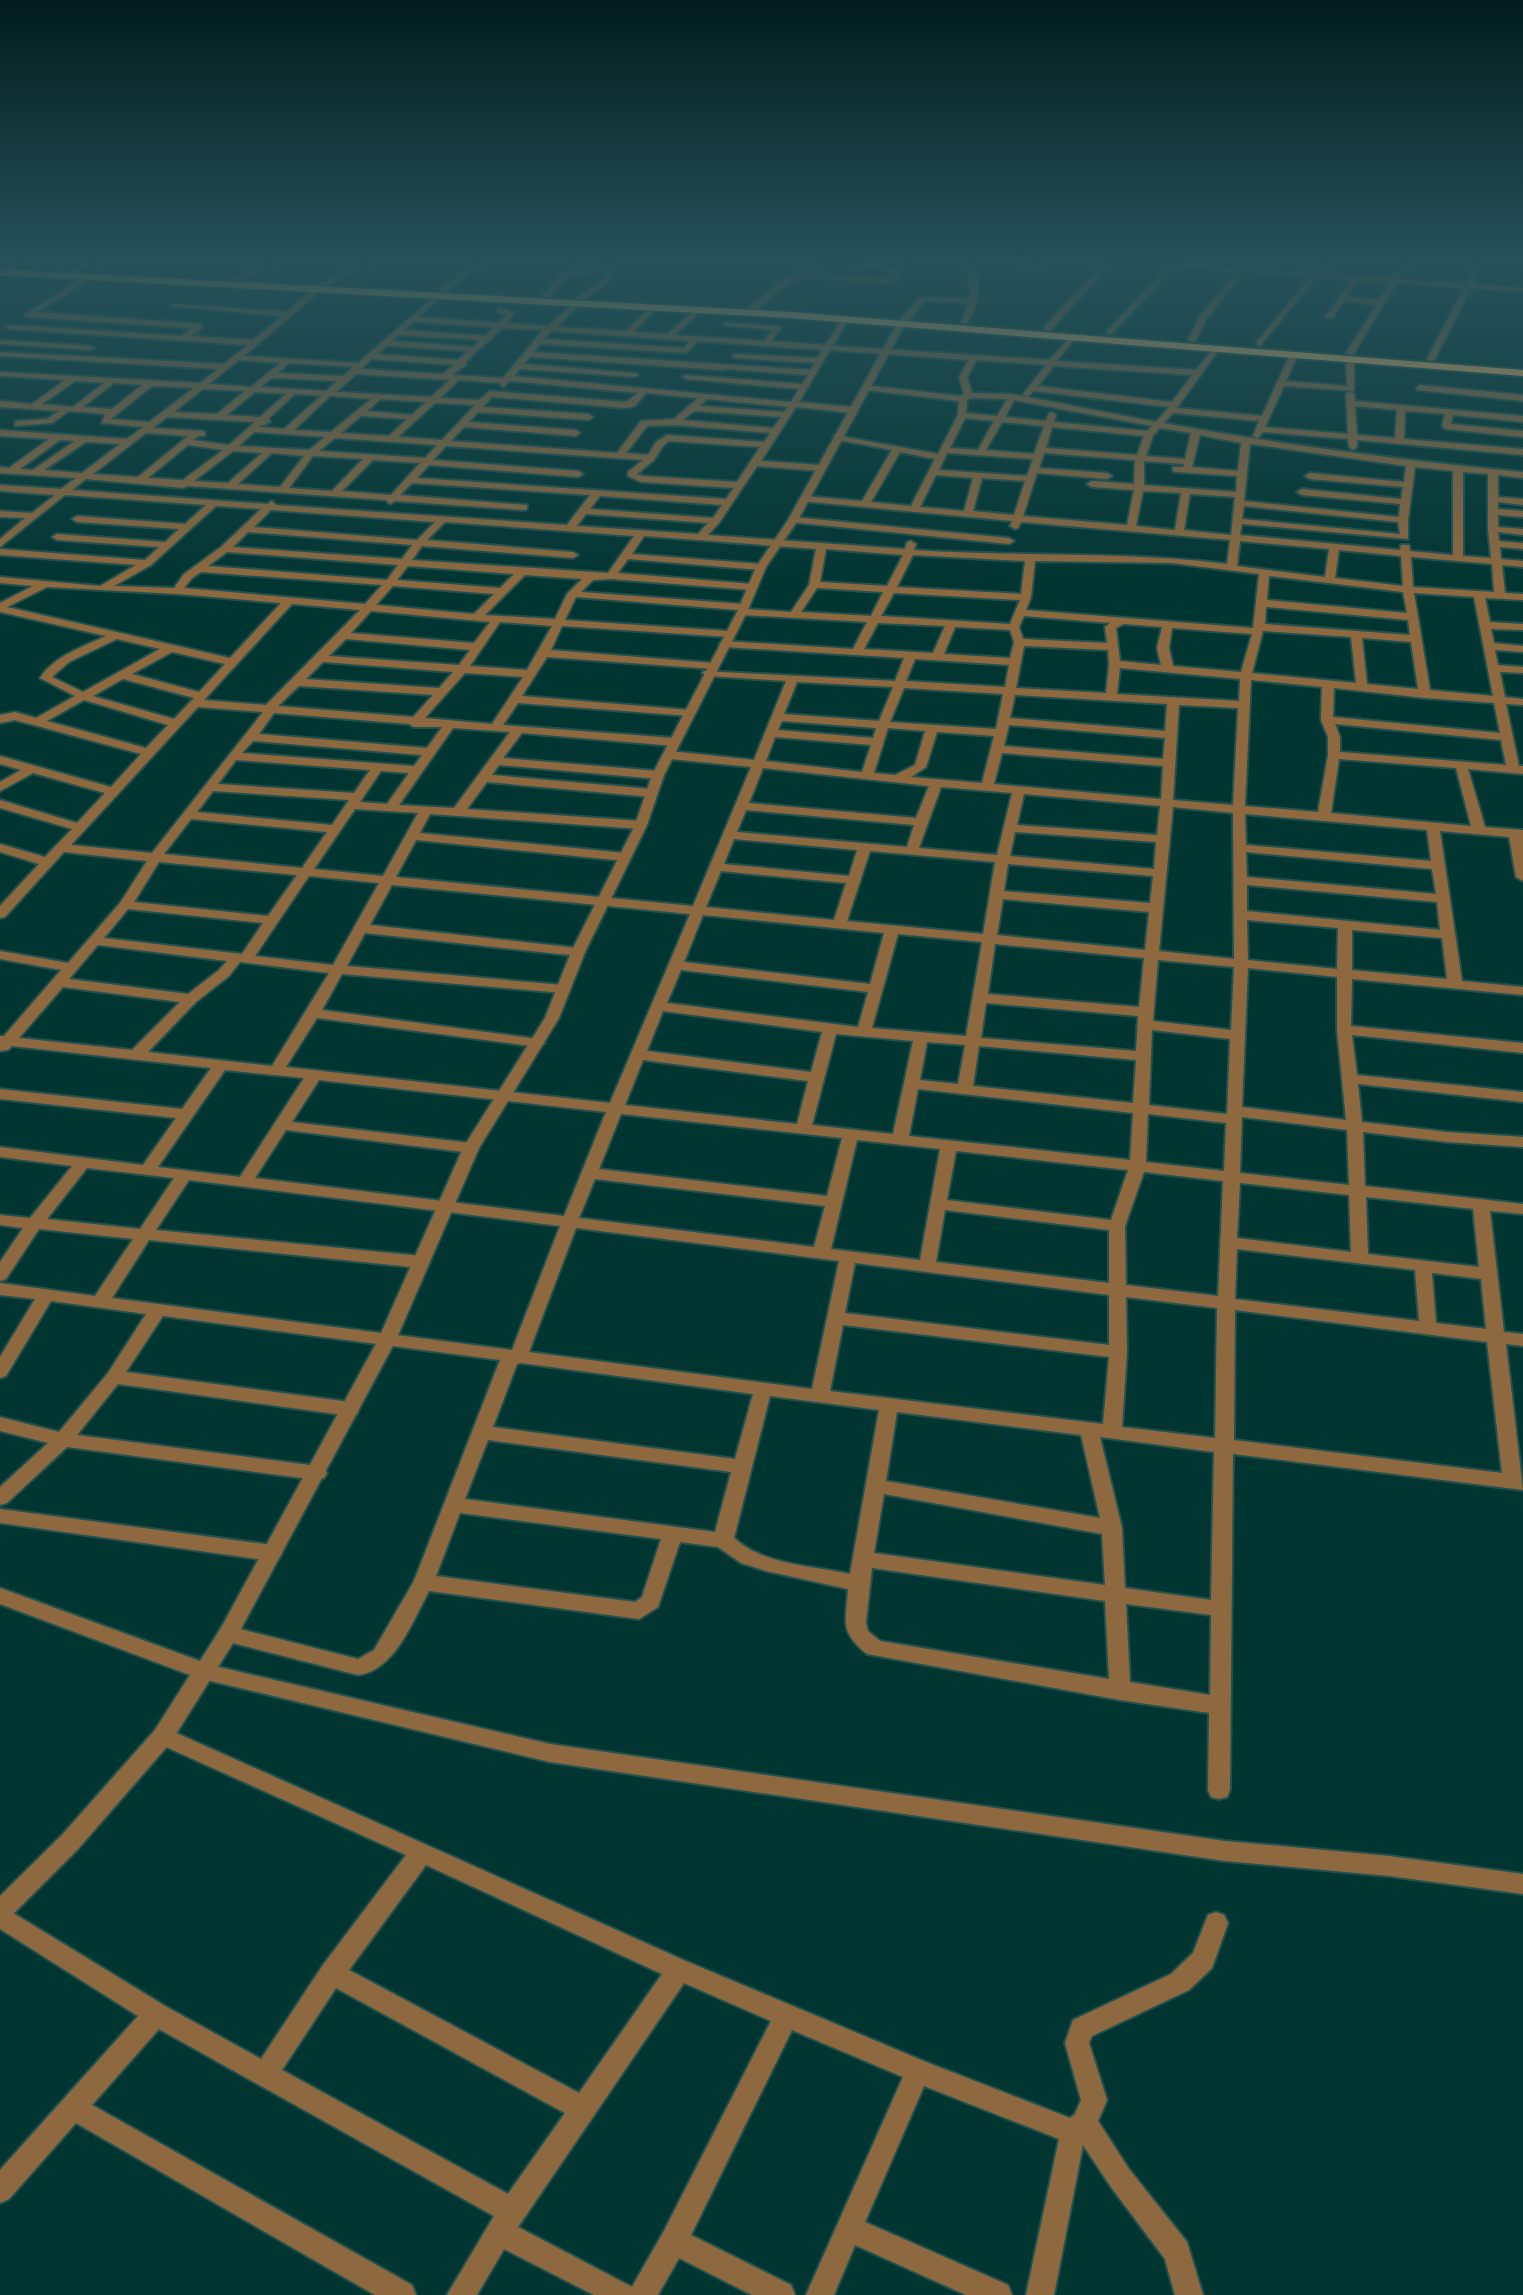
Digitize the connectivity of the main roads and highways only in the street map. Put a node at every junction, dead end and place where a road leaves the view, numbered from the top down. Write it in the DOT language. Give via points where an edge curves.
graph roads {
  1 [pos="1465,366"];
  2 [pos="1523,373"];
  1 -- 2 [label="highway"];
}
